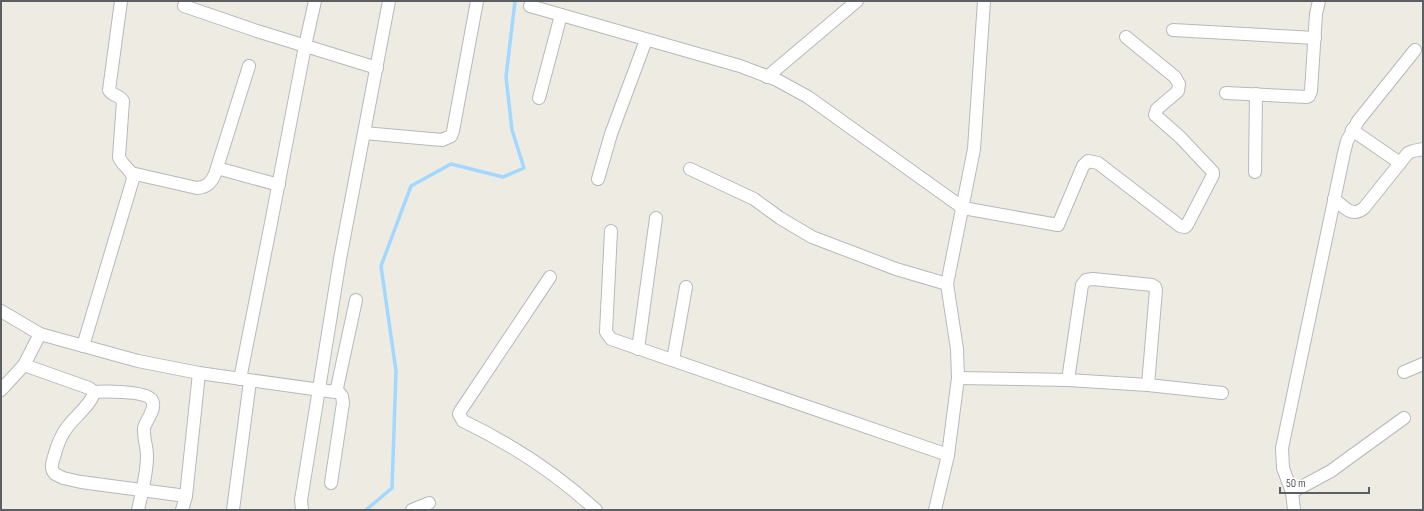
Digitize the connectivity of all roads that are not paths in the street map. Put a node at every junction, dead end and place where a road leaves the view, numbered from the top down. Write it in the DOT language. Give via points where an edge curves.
graph roads {
  1 [pos="121,1"];
  2 [pos="315,1"];
  3 [pos="389,1"];
  4 [pos="477,1"];
  5 [pos="857,1"];
  6 [pos="984,1"];
  7 [pos="1319,1"];
  8 [pos="184,6"];
  9 [pos="530,6"];
  10 [pos="561,15"];
  11 [pos="1173,30"];
  12 [pos="1126,37"];
  13 [pos="1315,38"];
  14 [pos="646,40"];
  15 [pos="305,46"];
  16 [pos="1415,50"];
  17 [pos="248,66"];
  18 [pos="377,68"];
  19 [pos="767,76"];
  20 [pos="1226,93"];
  21 [pos="1256,94"];
  22 [pos="539,98"];
  23 [pos="1352,130"];
  24 [pos="364,134"];
  25 [pos="1423,149"];
  26 [pos="1400,163"];
  27 [pos="216,168"];
  28 [pos="690,169"];
  29 [pos="1255,172"];
  30 [pos="131,173"];
  31 [pos="598,179"];
  32 [pos="279,186"];
  33 [pos="1334,199"];
  34 [pos="963,208"];
  35 [pos="656,218"];
  36 [pos="611,231"];
  37 [pos="550,277"];
  38 [pos="947,284"];
  39 [pos="686,287"];
  40 [pos="356,300"];
  41 [pos="1,311"];
  42 [pos="40,334"];
  43 [pos="83,346"];
  44 [pos="638,349"];
  45 [pos="673,360"];
  46 [pos="1423,364"];
  47 [pos="24,365"];
  48 [pos="1404,372"];
  49 [pos="199,373"];
  50 [pos="958,378"];
  51 [pos="245,380"];
  52 [pos="1068,380"];
  53 [pos="1148,385"];
  54 [pos="1,390"];
  55 [pos="319,390"];
  56 [pos="337,390"];
  57 [pos="94,392"];
  58 [pos="1222,393"];
  59 [pos="1404,418"];
  60 [pos="948,455"];
  61 [pos="331,483"];
  62 [pos="143,490"];
  63 [pos="1292,492"];
  64 [pos="186,496"];
  65 [pos="429,503"];
  66 [pos="302,505"];
  67 [pos="138,510"];
  68 [pos="182,510"];
  69 [pos="233,510"];
  70 [pos="412,510"];
  71 [pos="596,510"];
  72 [pos="935,510"];
  73 [pos="1294,510"];
  1 -- 30 [label="street" via="109,87 111,93 123,101 119,157"];
  2 -- 15 [label="street"];
  3 -- 18 [label="street"];
  4 -- 24 [label="street" via="451,136 442,140"];
  5 -- 19 [label="street"];
  6 -- 34 [label="street" via="974,149"];
  7 -- 13 [label="street"];
  8 -- 15 [label="street"];
  9 -- 10 [label="street"];
  10 -- 14 [label="street"];
  10 -- 22 [label="street"];
  11 -- 13 [label="street"];
  12 -- 34 [label="street" via="1175,77 1179,84 1178,91 1156,110 1155,115 1180,137 1213,175 1187,225 1180,226 1091,160 1083,166 1058,225"];
  13 -- 21 [label="street" via="1309,96"];
  14 -- 19 [label="street"];
  14 -- 31 [label="street" via="611,134"];
  15 -- 18 [label="street"];
  15 -- 32 [label="street"];
  16 -- 23 [label="street"];
  17 -- 27 [label="street"];
  18 -- 24 [label="street"];
  19 -- 34 [label="street" via="808,98"];
  20 -- 21 [label="street"];
  21 -- 29 [label="street"];
  23 -- 26 [label="street"];
  23 -- 33 [label="street"];
  24 -- 55 [label="street"];
  25 -- 26 [label="street" via="1408,153"];
  26 -- 33 [label="street" via="1360,212 1352,212"];
  27 -- 30 [label="street" via="210,184 200,188"];
  27 -- 32 [label="street"];
  28 -- 38 [label="street" via="754,198 780,218 812,237 896,269"];
  30 -- 43 [label="street" via="132,183"];
  32 -- 51 [label="street"];
  33 -- 63 [label="street" via="1282,448 1283,468"];
  34 -- 38 [label="street"];
  35 -- 44 [label="street"];
  36 -- 44 [label="street" via="606,332 614,341"];
  37 -- 71 [label="street" via="459,414 463,421 518,450"];
  38 -- 50 [label="street" via="956,342"];
  39 -- 45 [label="street"];
  40 -- 56 [label="street"];
  41 -- 42 [label="street"];
  42 -- 43 [label="street"];
  42 -- 47 [label="street"];
  43 -- 49 [label="street" via="162,367"];
  44 -- 45 [label="street"];
  45 -- 60 [label="street"];
  46 -- 48 [label="street"];
  47 -- 54 [label="street"];
  47 -- 57 [label="street"];
  49 -- 51 [label="street"];
  49 -- 64 [label="street"];
  50 -- 52 [label="street"];
  50 -- 60 [label="street"];
  51 -- 55 [label="street"];
  51 -- 69 [label="street"];
  52 -- 53 [label="street"];
  52 -- 53 [label="street" via="1082,285 1086,280 1094,279 1155,287"];
  53 -- 58 [label="street"];
  55 -- 56 [label="street"];
  55 -- 66 [label="street"];
  56 -- 61 [label="street" via="342,396 343,404"];
  57 -- 62 [label="street" via="114,391 151,400 152,409 144,430 147,454"];
  57 -- 62 [label="street" via="60,440 53,460 53,472 58,476 81,482"];
  59 -- 63 [label="street" via="1331,471"];
  60 -- 72 [label="street"];
  62 -- 64 [label="street"];
  62 -- 67 [label="street"];
  63 -- 73 [label="street"];
  64 -- 68 [label="street"];
  65 -- 70 [label="street"];
}
